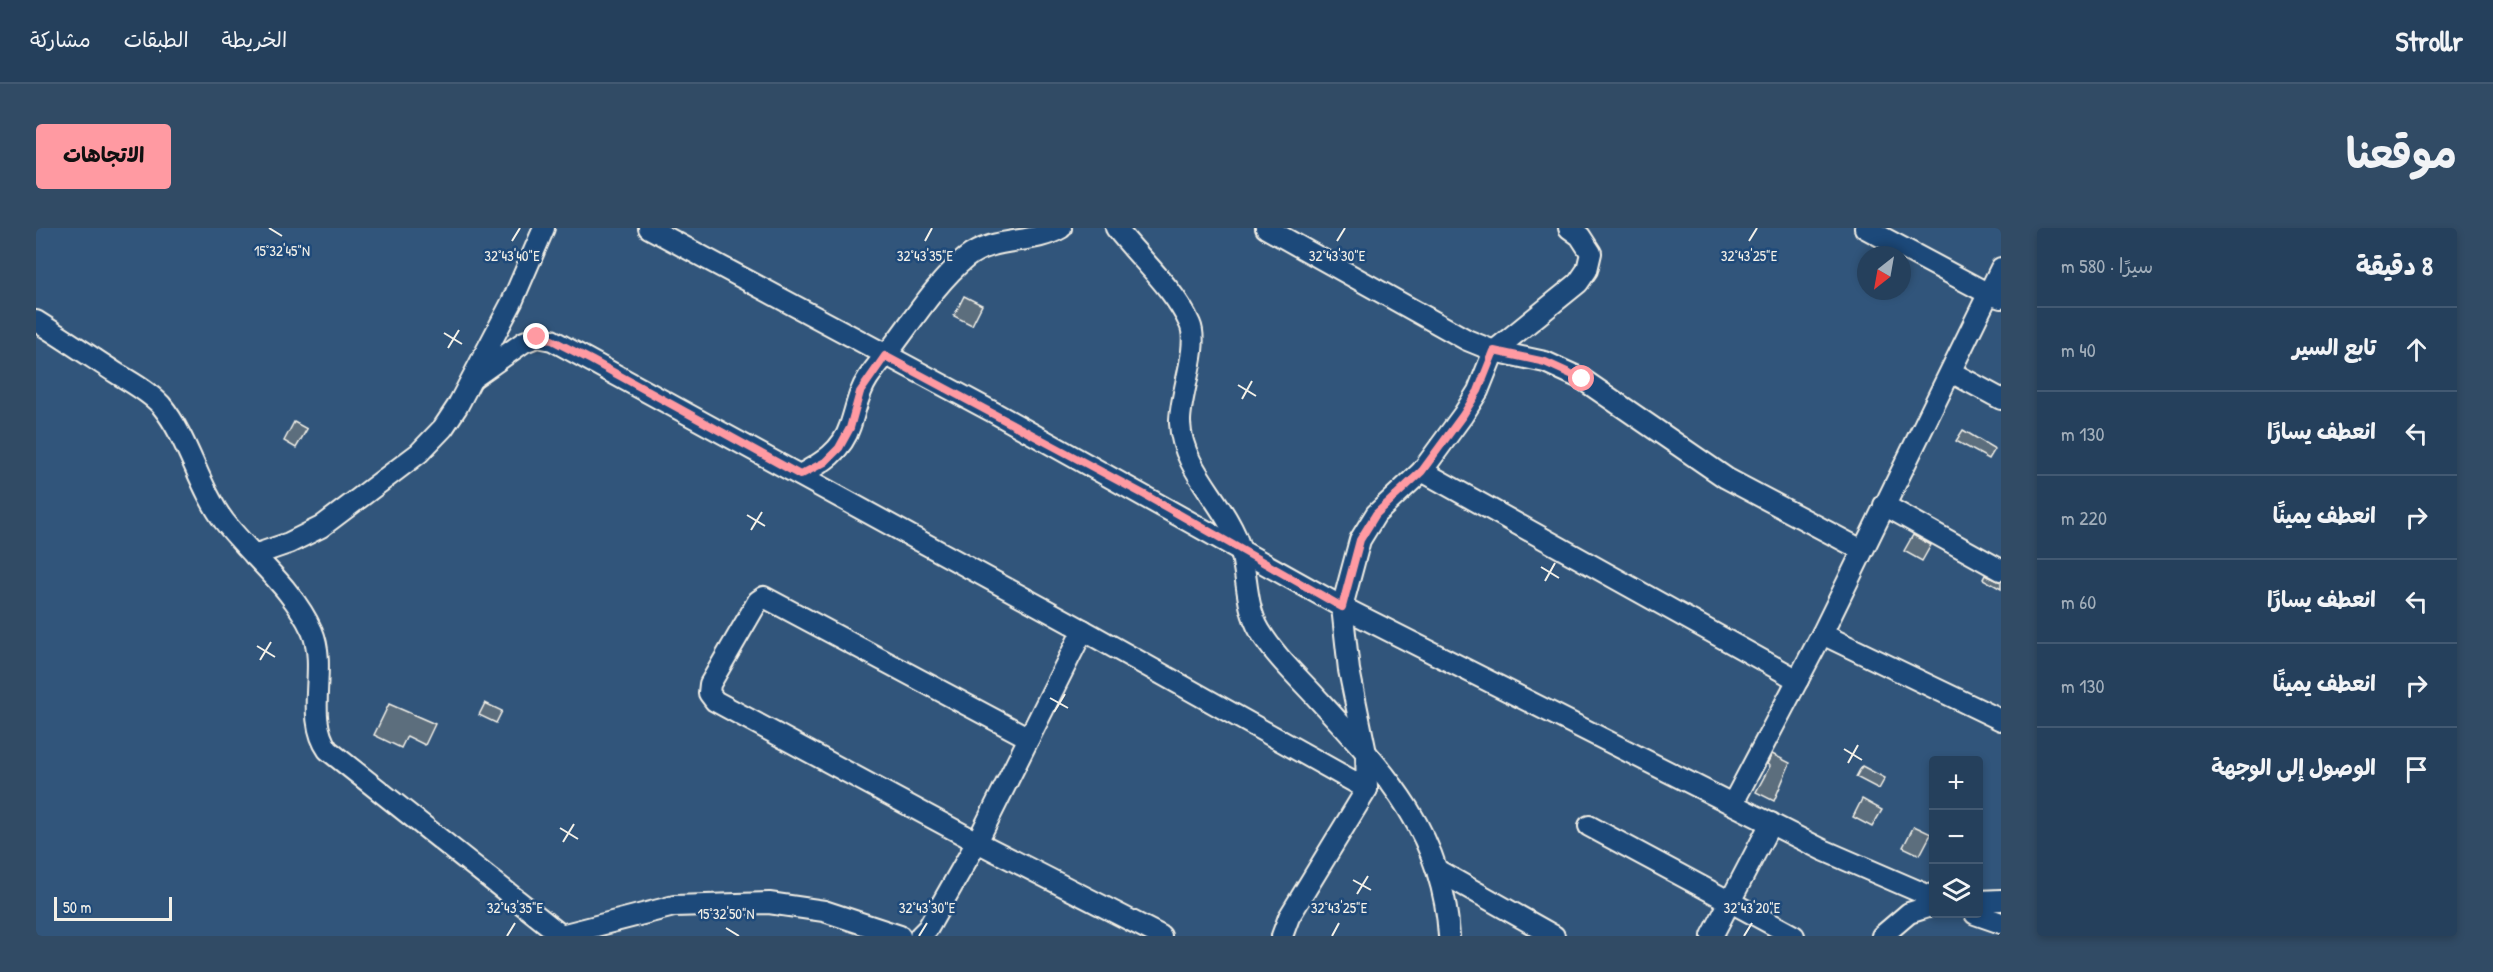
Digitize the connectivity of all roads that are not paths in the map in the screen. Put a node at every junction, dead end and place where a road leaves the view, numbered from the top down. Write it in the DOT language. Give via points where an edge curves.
graph roads {
  1 [pos="544,228"];
  2 [pos="649,228"];
  3 [pos="1061,228"];
  4 [pos="1116,228"];
  5 [pos="1266,228"];
  6 [pos="1569,228"];
  7 [pos="1865,228"];
  8 [pos="1286,234"];
  9 [pos="2001,268"];
  10 [pos="1994,296"];
  11 [pos="36,321"];
  12 [pos="1494,351"];
  13 [pos="885,356"];
  14 [pos="1951,372"];
  15 [pos="473,378"];
  16 [pos="2001,399"];
  17 [pos="1422,471"];
  18 [pos="800,475"];
  19 [pos="1884,505"];
  20 [pos="1240,548"];
  21 [pos="1862,550"];
  22 [pos="254,555"];
  23 [pos="2001,570"];
  24 [pos="1342,607"];
  25 [pos="1083,630"];
  26 [pos="1822,634"];
  27 [pos="1798,680"];
  28 [pos="2001,720"];
  29 [pos="1029,738"];
  30 [pos="1366,753"];
  31 [pos="1367,789"];
  32 [pos="1732,803"];
  33 [pos="1771,823"];
  34 [pos="1588,826"];
  35 [pos="977,842"];
  36 [pos="1437,870"];
  37 [pos="1929,896"];
  38 [pos="2001,900"];
  39 [pos="1983,901"];
  40 [pos="1730,902"];
  41 [pos="1929,907"];
  42 [pos="1983,917"];
  43 [pos="2001,923"];
  44 [pos="561,935"];
  45 [pos="900,936"];
  46 [pos="920,936"];
  47 [pos="1161,936"];
  48 [pos="1282,936"];
  49 [pos="1449,936"];
  50 [pos="1554,936"];
  51 [pos="1712,936"];
  52 [pos="1794,936"];
  53 [pos="1882,936"];
  1 -- 15 [label="street" via="520,286"];
  2 -- 13 [label="street"];
  3 -- 13 [label="street" via="1049,235 992,245 970,255"];
  4 -- 20 [label="street" via="1177,302 1191,327 1180,422 1183,442"];
  5 -- 8 [label="street"];
  6 -- 12 [label="street" via="1591,253 1587,270 1578,283"];
  7 -- 10 [label="street"];
  8 -- 12 [label="street" via="1424,318"];
  9 -- 10 [label="street"];
  10 -- 14 [label="street"];
  11 -- 22 [label="street" via="160,405 176,429 206,494"];
  12 -- 17 [label="street" via="1478,391"];
  12 -- 21 [label="street" via="1545,362 1582,379 1726,478"];
  13 -- 18 [label="street" via="860,392 850,428 839,448 825,462"];
  13 -- 20 [label="street"];
  14 -- 16 [label="street"];
  14 -- 19 [label="street"];
  15 -- 18 [label="street" via="524,342 537,337 552,340"];
  15 -- 22 [label="street" via="443,428 419,453 321,527"];
  17 -- 24 [label="street" via="1376,514 1360,540"];
  17 -- 27 [label="street"];
  18 -- 25 [label="street"];
  19 -- 21 [label="street"];
  19 -- 23 [label="street"];
  20 -- 24 [label="street"];
  20 -- 30 [label="street" via="1248,601 1260,630"];
  21 -- 26 [label="street"];
  22 -- 44 [label="street" via="303,613 313,632 318,652 317,723 328,750"];
  24 -- 30 [label="street" via="1349,670"];
  24 -- 32 [label="street"];
  25 -- 29 [label="street"];
  25 -- 31 [label="street"];
  26 -- 27 [label="street"];
  26 -- 28 [label="street"];
  27 -- 32 [label="street"];
  29 -- 35 [label="street"];
  29 -- 35 [label="street" via="764,597 710,684 709,693 715,701"];
  30 -- 31 [label="street"];
  30 -- 36 [label="street" via="1418,821"];
  31 -- 48 [label="street" via="1294,909"];
  32 -- 33 [label="street"];
  33 -- 37 [label="street" via="1865,870"];
  33 -- 40 [label="street"];
  34 -- 40 [label="street"];
  35 -- 46 [label="street"];
  35 -- 47 [label="street"];
  36 -- 49 [label="street"];
  36 -- 50 [label="street"];
  38 -- 39 [label="street"];
  40 -- 51 [label="street"];
  40 -- 52 [label="street"];
  41 -- 53 [label="street" via="1909,913"];
  42 -- 43 [label="street"];
  44 -- 45 [label="street" via="674,906 769,903 824,911"];
}
